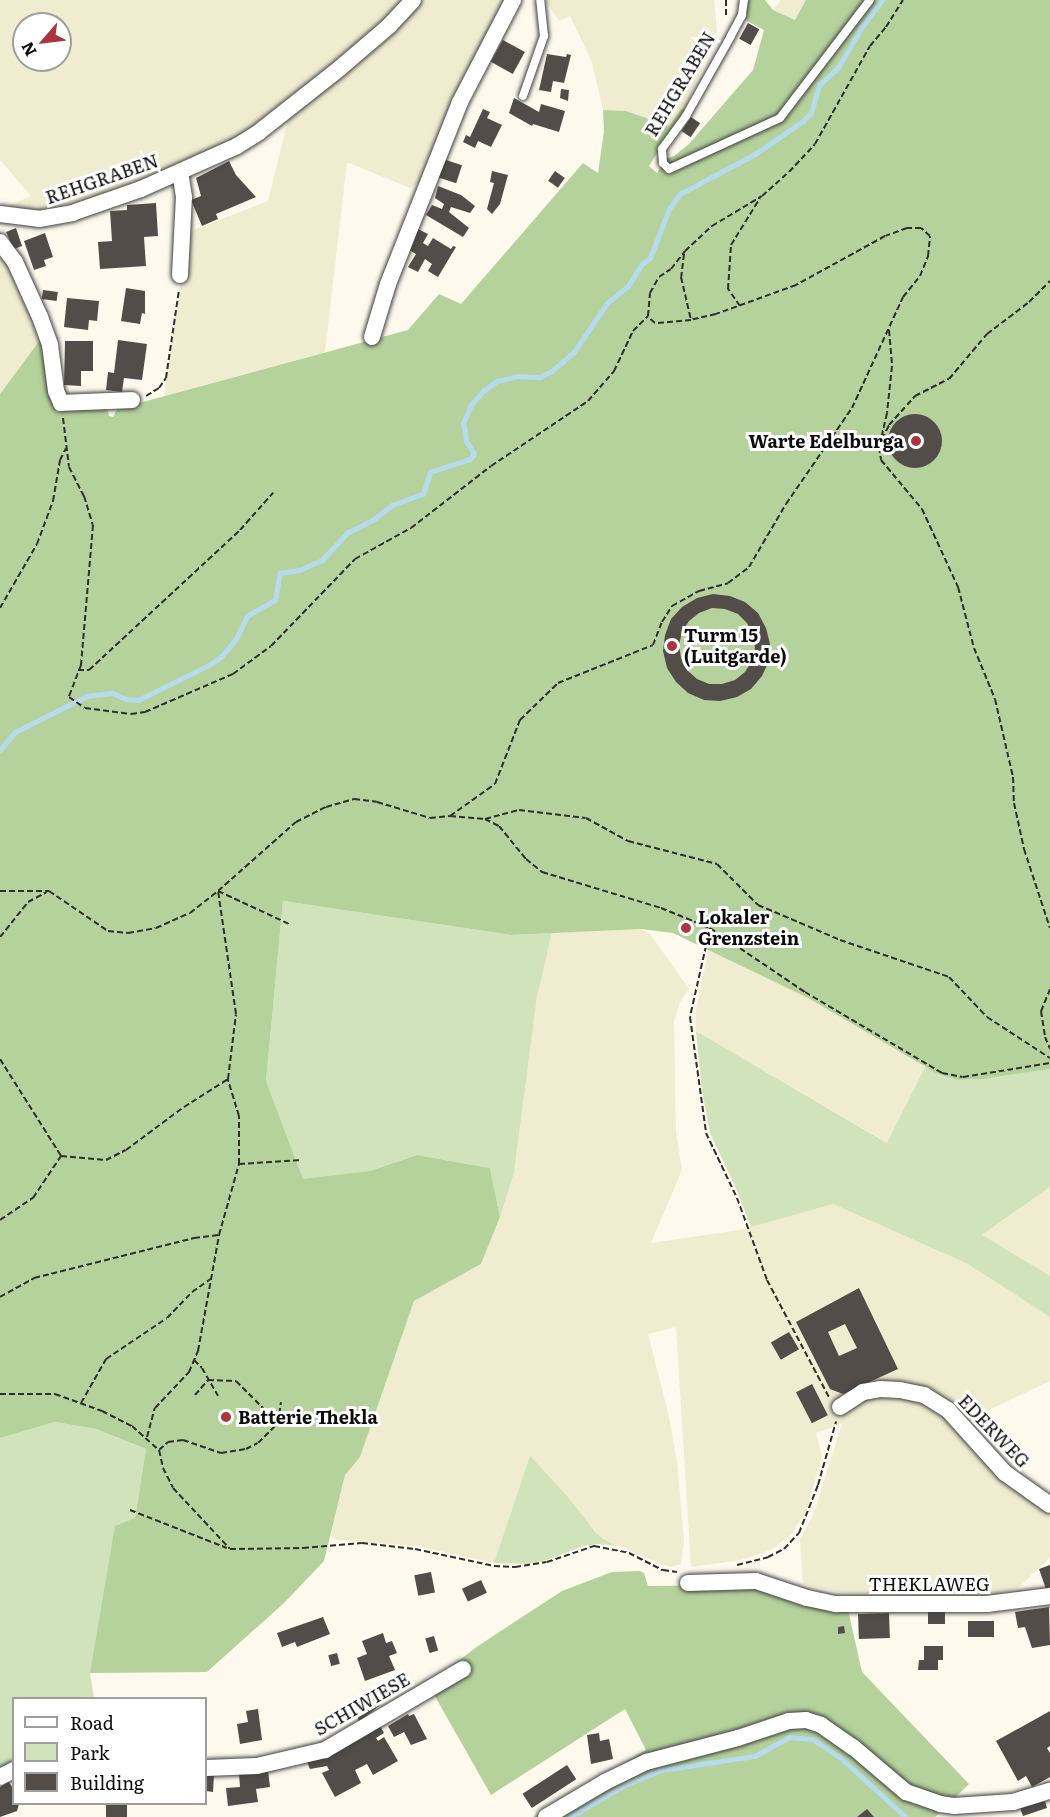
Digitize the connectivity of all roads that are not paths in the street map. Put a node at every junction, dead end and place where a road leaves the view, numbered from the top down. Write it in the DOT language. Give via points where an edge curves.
graph roads {
  1 [pos="413,0"];
  2 [pos="513,0"];
  3 [pos="540,0"];
  4 [pos="744,0"];
  5 [pos="870,0"];
  6 [pos="523,96"];
  7 [pos="180,172"];
  8 [pos="0,214"];
  9 [pos="0,242"];
  10 [pos="180,275"];
  11 [pos="372,337"];
  12 [pos="132,400"];
  13 [pos="840,1407"];
  14 [pos="1050,1505"];
  15 [pos="688,1583"];
  16 [pos="1050,1596"];
  17 [pos="463,1669"];
  18 [pos="207,1768"];
  19 [pos="1050,1791"];
  20 [pos="940,1810"];
  21 [pos="546,1817"];
  1 -- 7 [label="street, REHGRABEN" via="383,32 254,136"];
  2 -- 11 [label="street" via="460,102 388,284"];
  3 -- 6 [label="lane" via="543,36"];
  4 -- 5 [label="lane, REHGRABEN" via="742,15 731,36 662,150 663,163 669,169 780,118"];
  7 -- 8 [label="street, REHGRABEN" via="123,196 53,218"];
  7 -- 10 [label="street, REHGRABEN" via="184,197"];
  9 -- 12 [label="street" via="15,262 40,317 50,345 61,403"];
  13 -- 14 [label="street, EDERWEG" via="862,1392 880,1389 924,1395 948,1410 1005,1473"];
  15 -- 16 [label="street, THEKLAWEG" via="756,1581 836,1604 987,1604"];
  17 -- 18 [label="street, SCHIWIESE" via="324,1750 256,1766"];
  19 -- 20 [label="street" via="1013,1802"];
  20 -- 21 [label="street" via="906,1792 837,1734 806,1720 789,1721 646,1762"];
}
